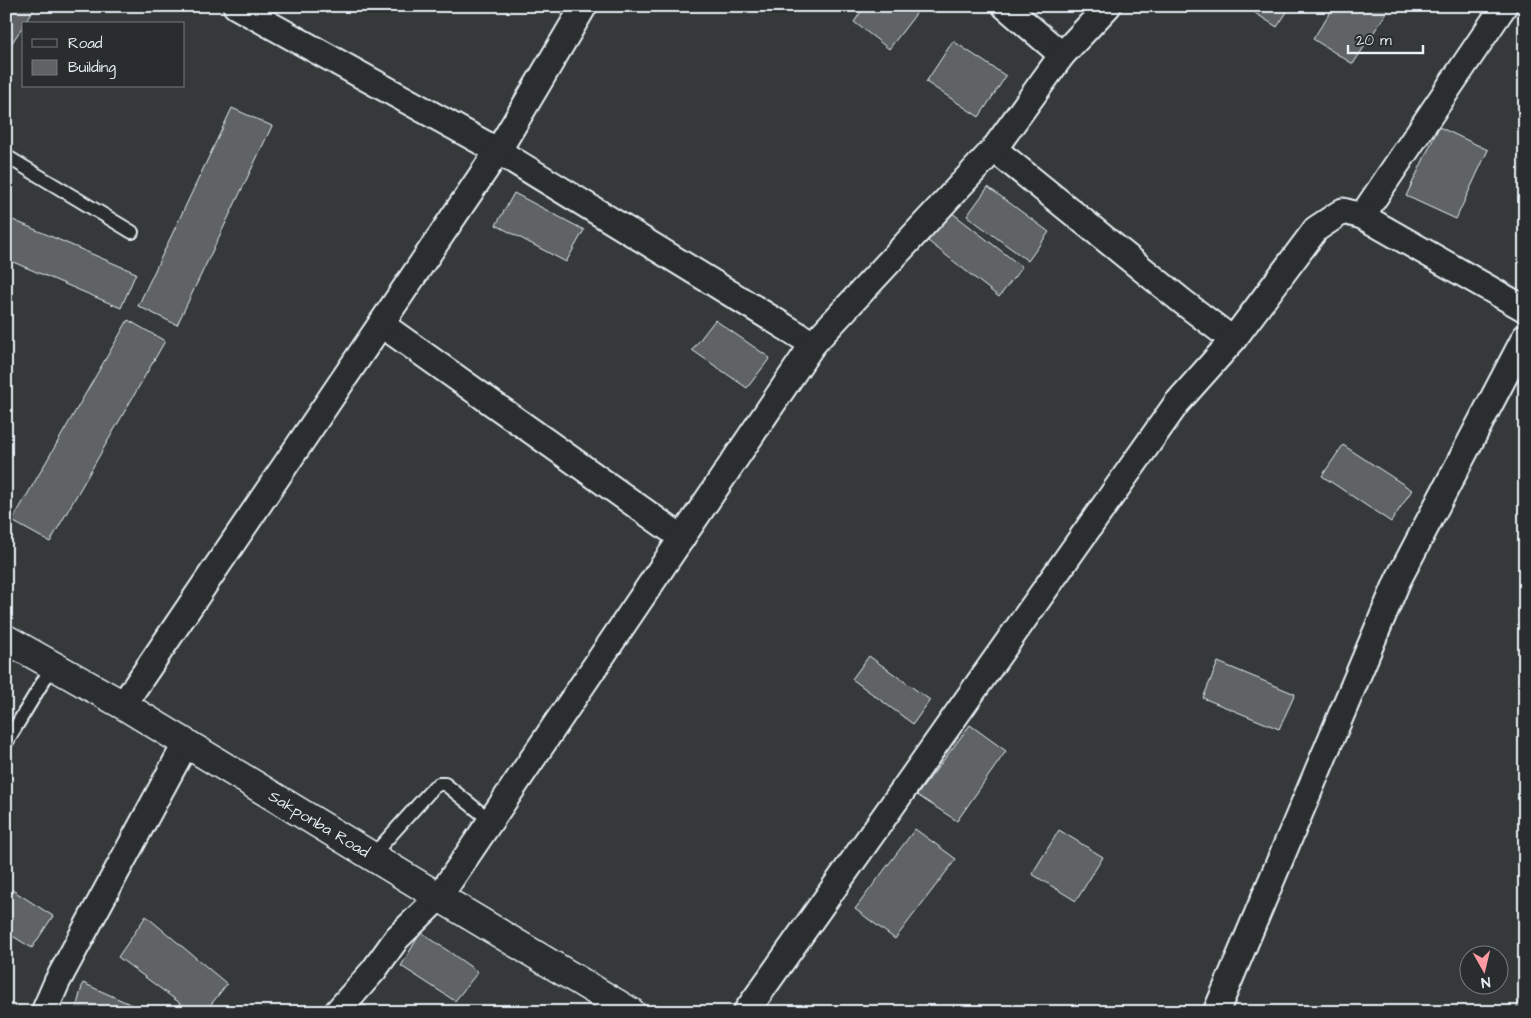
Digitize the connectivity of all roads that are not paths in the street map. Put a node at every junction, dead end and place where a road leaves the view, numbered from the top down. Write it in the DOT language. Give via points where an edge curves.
graph roads {
  1 [pos="236,6"];
  2 [pos="584,6"];
  3 [pos="1005,6"];
  4 [pos="1108,6"];
  5 [pos="1504,6"];
  6 [pos="269,14"];
  7 [pos="1062,55"];
  8 [pos="994,149"];
  9 [pos="498,151"];
  10 [pos="6,156"];
  11 [pos="1362,216"];
  12 [pos="132,232"];
  13 [pos="1525,309"];
  14 [pos="381,324"];
  15 [pos="1525,337"];
  16 [pos="1233,340"];
  17 [pos="813,344"];
  18 [pos="682,538"];
  19 [pos="6,639"];
  20 [pos="53,666"];
  21 [pos="123,705"];
  22 [pos="6,743"];
  23 [pos="186,743"];
  24 [pos="491,821"];
  25 [pos="372,856"];
  26 [pos="439,897"];
  27 [pos="44,1012"];
  28 [pos="337,1012"];
  29 [pos="631,1012"];
  30 [pos="746,1012"];
  31 [pos="1216,1012"];
  1 -- 6 [label="street"];
  2 -- 9 [label="street"];
  3 -- 7 [label="street"];
  4 -- 7 [label="street"];
  5 -- 11 [label="street"];
  6 -- 9 [label="street"];
  7 -- 8 [label="street"];
  8 -- 16 [label="street"];
  8 -- 17 [label="street"];
  9 -- 14 [label="street"];
  9 -- 17 [label="street"];
  10 -- 12 [label="lane"];
  11 -- 13 [label="street"];
  11 -- 16 [label="street" via="1343,211 1316,229"];
  14 -- 18 [label="street"];
  14 -- 21 [label="street"];
  15 -- 31 [label="street" via="1398,580"];
  16 -- 30 [label="street" via="1177,403"];
  17 -- 18 [label="street"];
  18 -- 24 [label="street"];
  19 -- 20 [label="main road, Sakponba Road"];
  20 -- 21 [label="main road, Sakponba Road"];
  20 -- 22 [label="lane"];
  21 -- 23 [label="main road, Sakponba Road"];
  23 -- 25 [label="main road, Sakponba Road"];
  23 -- 27 [label="street" via="57,982"];
  24 -- 25 [label="lane" via="445,784 439,784"];
  24 -- 26 [label="street"];
  25 -- 26 [label="main road, Sakponba Road"];
  26 -- 28 [label="street" via="397,938"];
  26 -- 29 [label="main road, Sakponba Road"];
}
